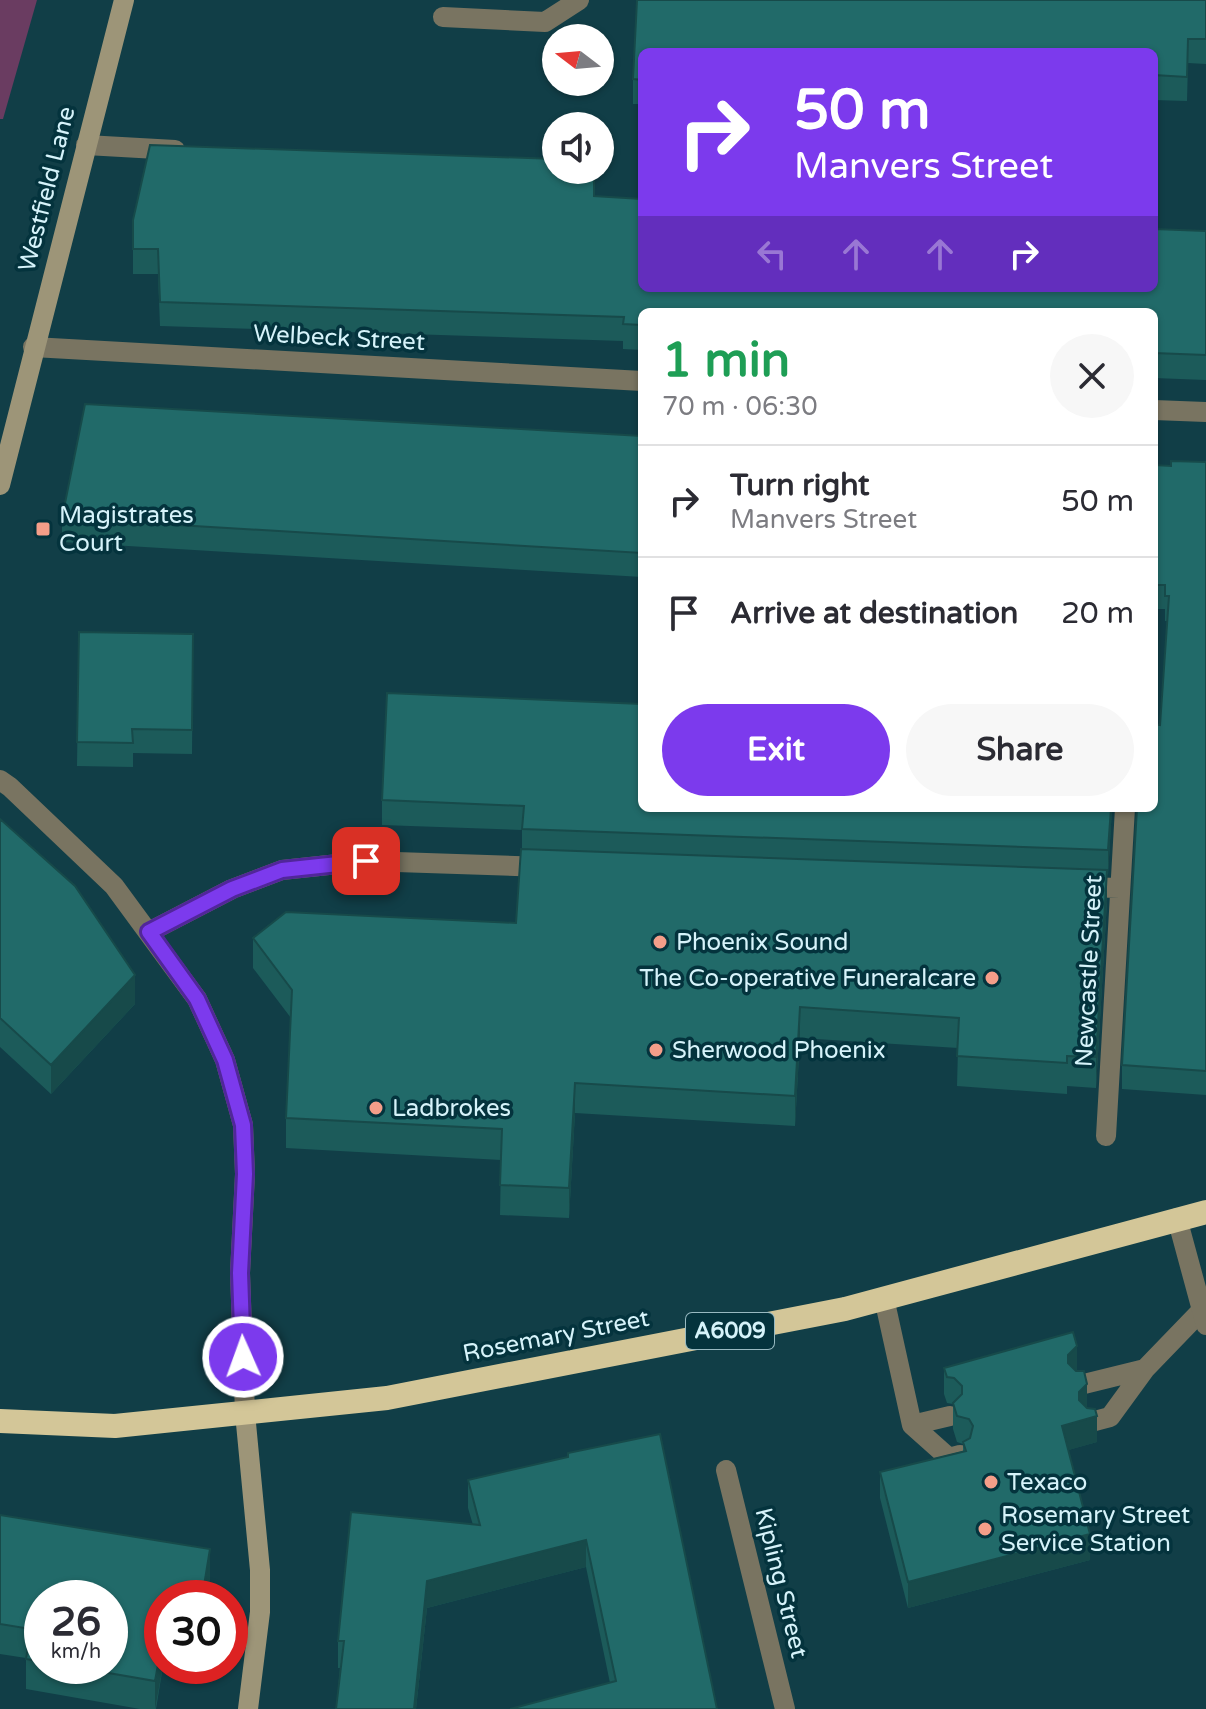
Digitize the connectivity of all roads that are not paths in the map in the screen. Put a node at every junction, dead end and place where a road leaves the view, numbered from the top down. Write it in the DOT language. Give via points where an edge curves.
graph roads {
  1 [pos="124,0"];
  2 [pos="579,0"];
  3 [pos="443,17"];
  4 [pos="86,145"];
  5 [pos="197,151"];
  6 [pos="33,347"];
  7 [pos="638,381"];
  8 [pos="1158,410"];
  9 [pos="1206,412"];
  10 [pos="0,485"];
  11 [pos="0,780"];
  12 [pos="1125,812"];
  13 [pos="570,868"];
  14 [pos="1057,886"];
  15 [pos="1120,888"];
  16 [pos="149,932"];
  17 [pos="1106,1136"];
  18 [pos="1206,1212"];
  19 [pos="1177,1218"];
  20 [pos="884,1298"];
  21 [pos="1204,1317"];
  22 [pos="1145,1369"];
  23 [pos="1080,1385"];
  24 [pos="245,1413"];
  25 [pos="950,1416"];
  26 [pos="0,1421"];
  27 [pos="1091,1422"];
  28 [pos="912,1425"];
  29 [pos="960,1455"];
  30 [pos="726,1470"];
  31 [pos="248,1709"];
  32 [pos="785,1709"];
  1 -- 4 [label="street, Westfield Lane"];
  2 -- 3 [label="street" via="545,22"];
  4 -- 5 [label="street"];
  4 -- 6 [label="street, Westfield Lane"];
  6 -- 7 [label="street, Welbeck Street"];
  6 -- 10 [label="street, Westfield Lane"];
  8 -- 9 [label="street"];
  11 -- 16 [label="street" via="114,886"];
  12 -- 15 [label="street, Newcastle Street"];
  13 -- 16 [label="street" via="366,861 282,870"];
  14 -- 15 [label="street"];
  15 -- 17 [label="street, Newcastle Street"];
  16 -- 24 [label="street" via="197,999 225,1060 243,1125 240,1273"];
  18 -- 19 [label="highway, Rosemary Street / A6009"];
  19 -- 20 [label="highway, Rosemary Street / A6009"];
  19 -- 21 [label="street"];
  20 -- 24 [label="highway, Rosemary Street / A6009" via="387,1398"];
  20 -- 28 [label="street"];
  21 -- 22 [label="street"];
  22 -- 23 [label="street"];
  22 -- 27 [label="street" via="1110,1417"];
  24 -- 26 [label="highway, Rosemary Street / A6009" via="115,1426"];
  24 -- 31 [label="street" via="260,1570"];
  25 -- 28 [label="street"];
  28 -- 29 [label="street" via="949,1458"];
  30 -- 32 [label="street, Kipling Street"];
}
